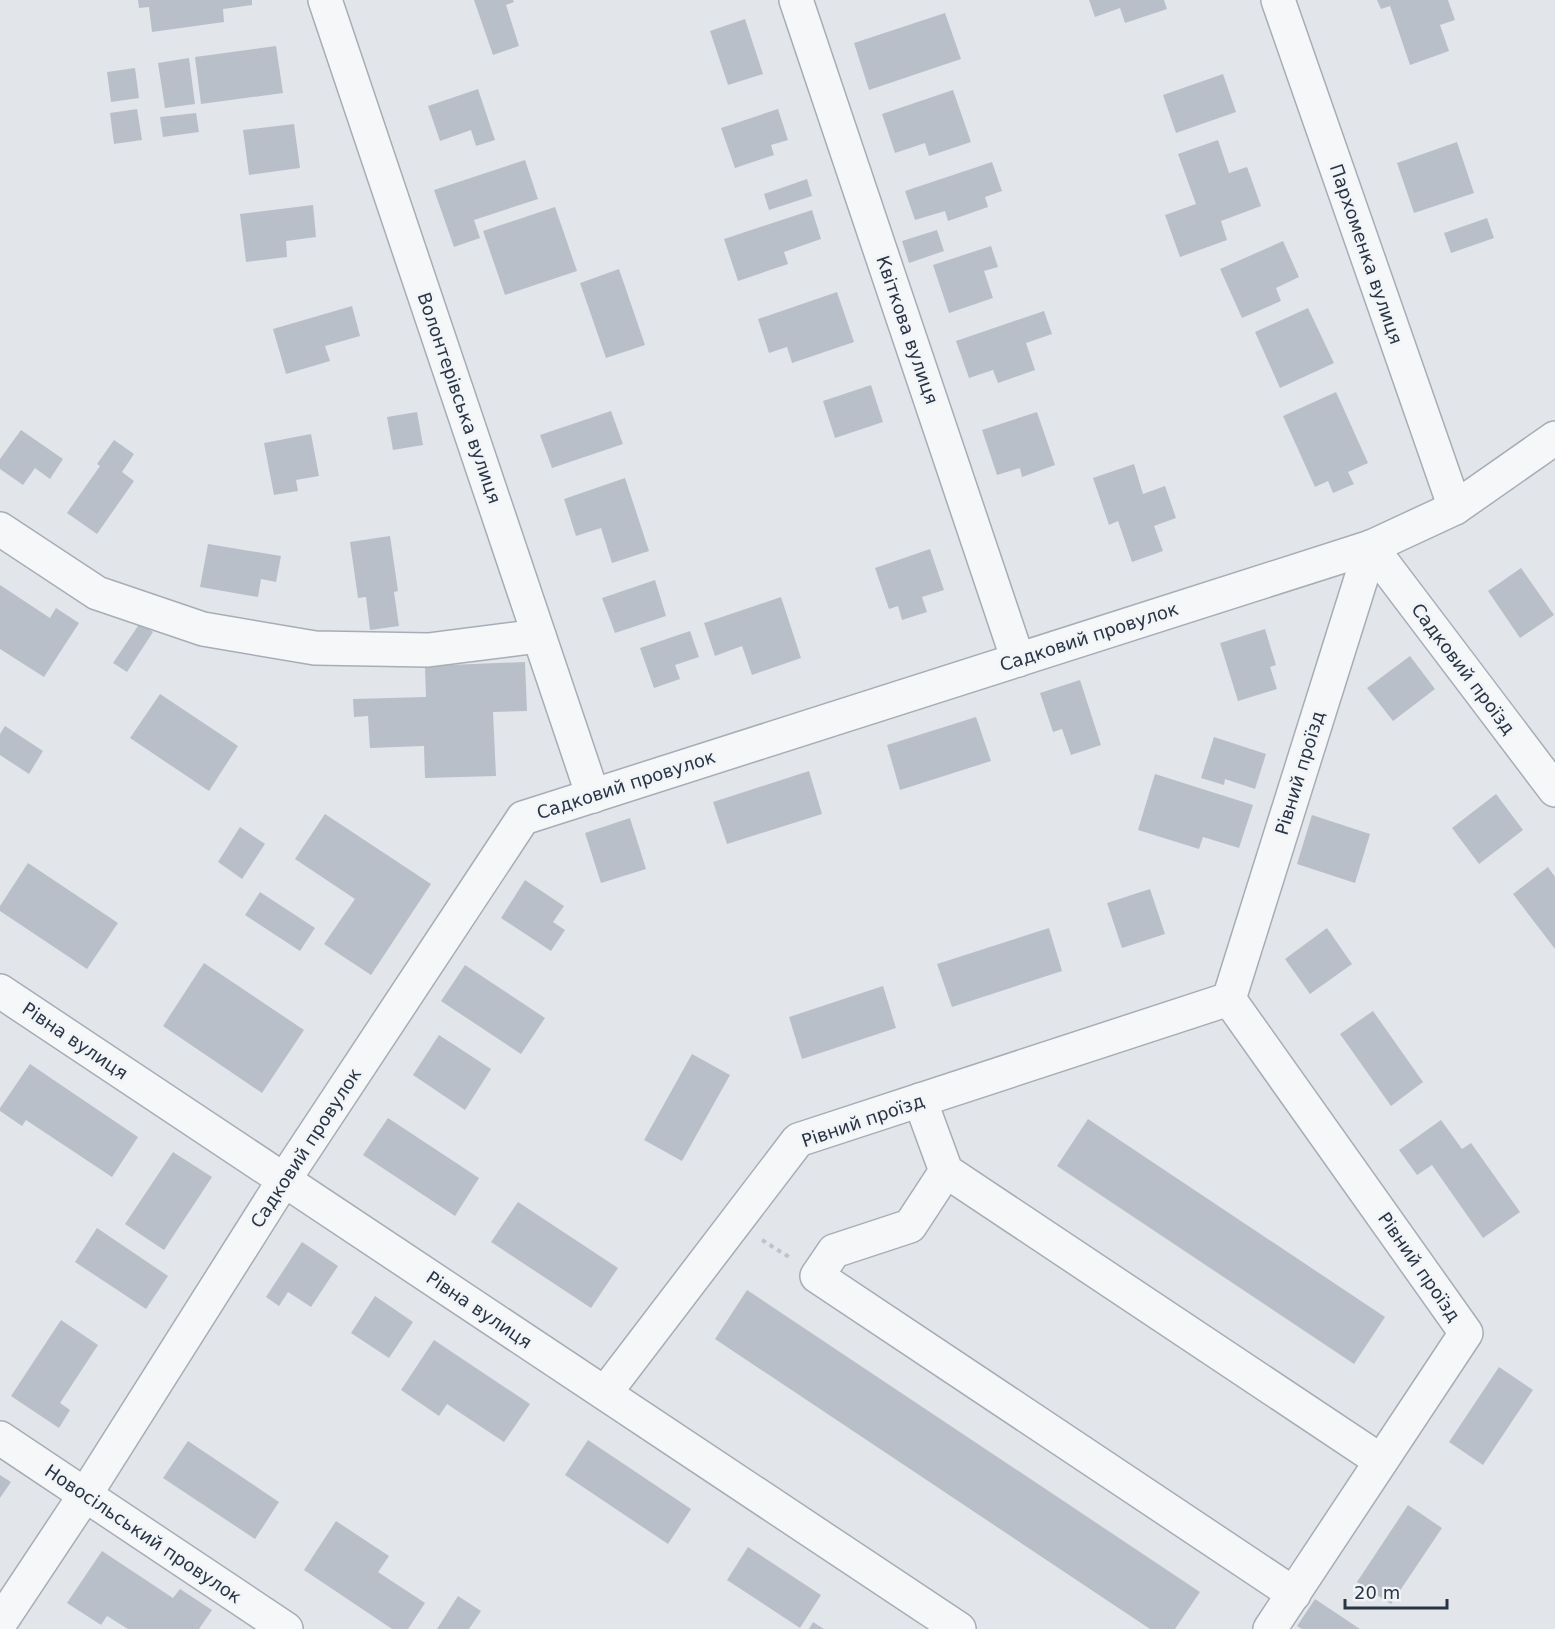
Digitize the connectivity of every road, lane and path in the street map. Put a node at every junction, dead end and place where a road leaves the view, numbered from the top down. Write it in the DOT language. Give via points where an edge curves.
graph roads {
  1 [pos="326,0"];
  2 [pos="796,0"];
  3 [pos="1278,0"];
  4 [pos="1555,438"];
  5 [pos="1455,508"];
  6 [pos="0,529"];
  7 [pos="1371,548"];
  8 [pos="539,636"];
  9 [pos="1018,660"];
  10 [pos="1555,790"];
  11 [pos="593,796"];
  12 [pos="0,991"];
  13 [pos="1228,999"];
  14 [pos="920,1100"];
  15 [pos="946,1171"];
  16 [pos="284,1180"];
  17 [pos="736,1222"];
  18 [pos="817,1276"];
  19 [pos="605,1394"];
  20 [pos="0,1438"];
  21 [pos="1381,1461"];
  22 [pos="85,1495"];
  23 [pos="1294,1594"];
  24 [pos="0,1623"];
  25 [pos="286,1629"];
  26 [pos="959,1629"];
  27 [pos="1270,1629"];
  1 -- 8 [label="street, Волонтерівська вулиця"];
  2 -- 9 [label="street, Квіткова вулиця"];
  3 -- 5 [label="street, Пархоменка вулиця"];
  4 -- 5 [label="street, Садковий провулок"];
  5 -- 7 [label="street, Садковий провулок"];
  6 -- 8 [label="street" via="97,593 203,629 326,649 428,650"];
  7 -- 9 [label="street, Садковий провулок"];
  7 -- 10 [label="street, Садковий проїзд"];
  7 -- 13 [label="street, Рівний проїзд"];
  8 -- 11 [label="street, Волонтерівська вулиця"];
  9 -- 11 [label="street, Садковий провулок"];
  11 -- 16 [label="street, Садковий провулок" via="523,818"];
  12 -- 16 [label="street, Рівна вулиця"];
  13 -- 14 [label="street, Рівний проїзд"];
  13 -- 21 [label="street, Рівний проїзд" via="1466,1333"];
  14 -- 15 [label="street"];
  14 -- 17 [label="street, Рівний проїзд" via="798,1140"];
  15 -- 18 [label="street" via="910,1226 834,1251"];
  15 -- 21 [label="street"];
  16 -- 19 [label="street, Рівна вулиця"];
  16 -- 22 [label="street, Садковий провулок"];
  17 -- 18 [label="path"];
  17 -- 19 [label="street, Рівний проїзд"];
  18 -- 23 [label="street"];
  19 -- 26 [label="street, Рівна вулиця"];
  20 -- 22 [label="street, Новосільський провулок"];
  21 -- 23 [label="street, Рівний проїзд"];
  22 -- 24 [label="street, Садковий провулок"];
  22 -- 25 [label="street, Новосільський провулок"];
  23 -- 27 [label="street, Рівний проїзд"];
}
